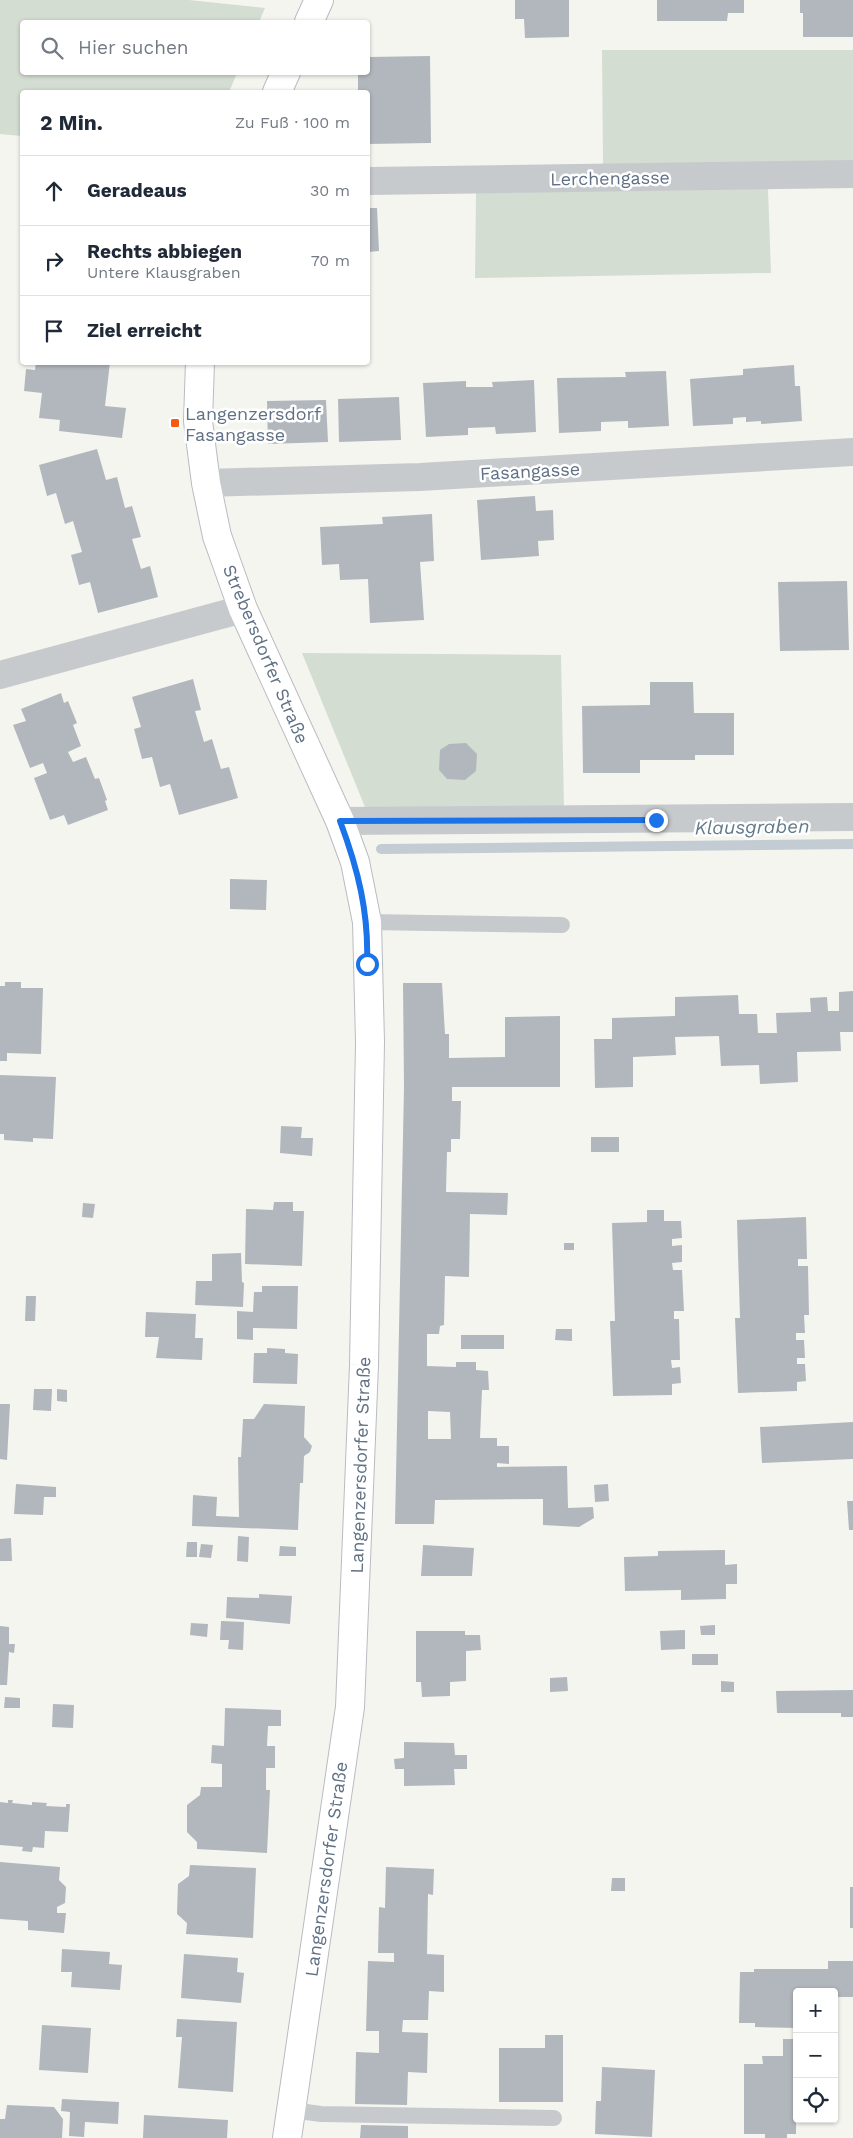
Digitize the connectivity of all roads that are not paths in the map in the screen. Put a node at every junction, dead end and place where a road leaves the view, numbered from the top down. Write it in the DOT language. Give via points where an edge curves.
graph roads {
  1 [pos="319,0"];
  2 [pos="310,20"];
  3 [pos="285,75"];
  4 [pos="278,90"];
  5 [pos="853,174"];
  6 [pos="370,180"];
  7 [pos="200,365"];
  8 [pos="853,452"];
  9 [pos="206,483"];
  10 [pos="243,609"];
  11 [pos="0,675"];
  12 [pos="853,817"];
  13 [pos="340,821"];
  14 [pos="367,922"];
  15 [pos="562,925"];
  16 [pos="292,2110"];
  17 [pos="554,2118"];
  18 [pos="287,2138"];
  1 -- 2 [label="main road"];
  3 -- 4 [label="main road"];
  5 -- 6 [label="street, Lerchengasse"];
  7 -- 9 [label="main road, Strebersdorfer Straße" via="198,420"];
  8 -- 9 [label="street, Fasangasse" via="420,477"];
  9 -- 10 [label="main road, Strebersdorfer Straße" via="218,536"];
  10 -- 11 [label="street"];
  10 -- 13 [label="main road, Strebersdorfer Straße"];
  12 -- 13 [label="street"];
  13 -- 14 [label="main road, Langenzersdorfer Straße" via="355,862"];
  14 -- 15 [label="lane"];
  14 -- 16 [label="main road, Langenzersdorfer Straße" via="370,1042 364,1365 350,1707"];
  16 -- 17 [label="lane" via="321,2114"];
  16 -- 18 [label="main road, Langenzersdorfer Straße"];
}
